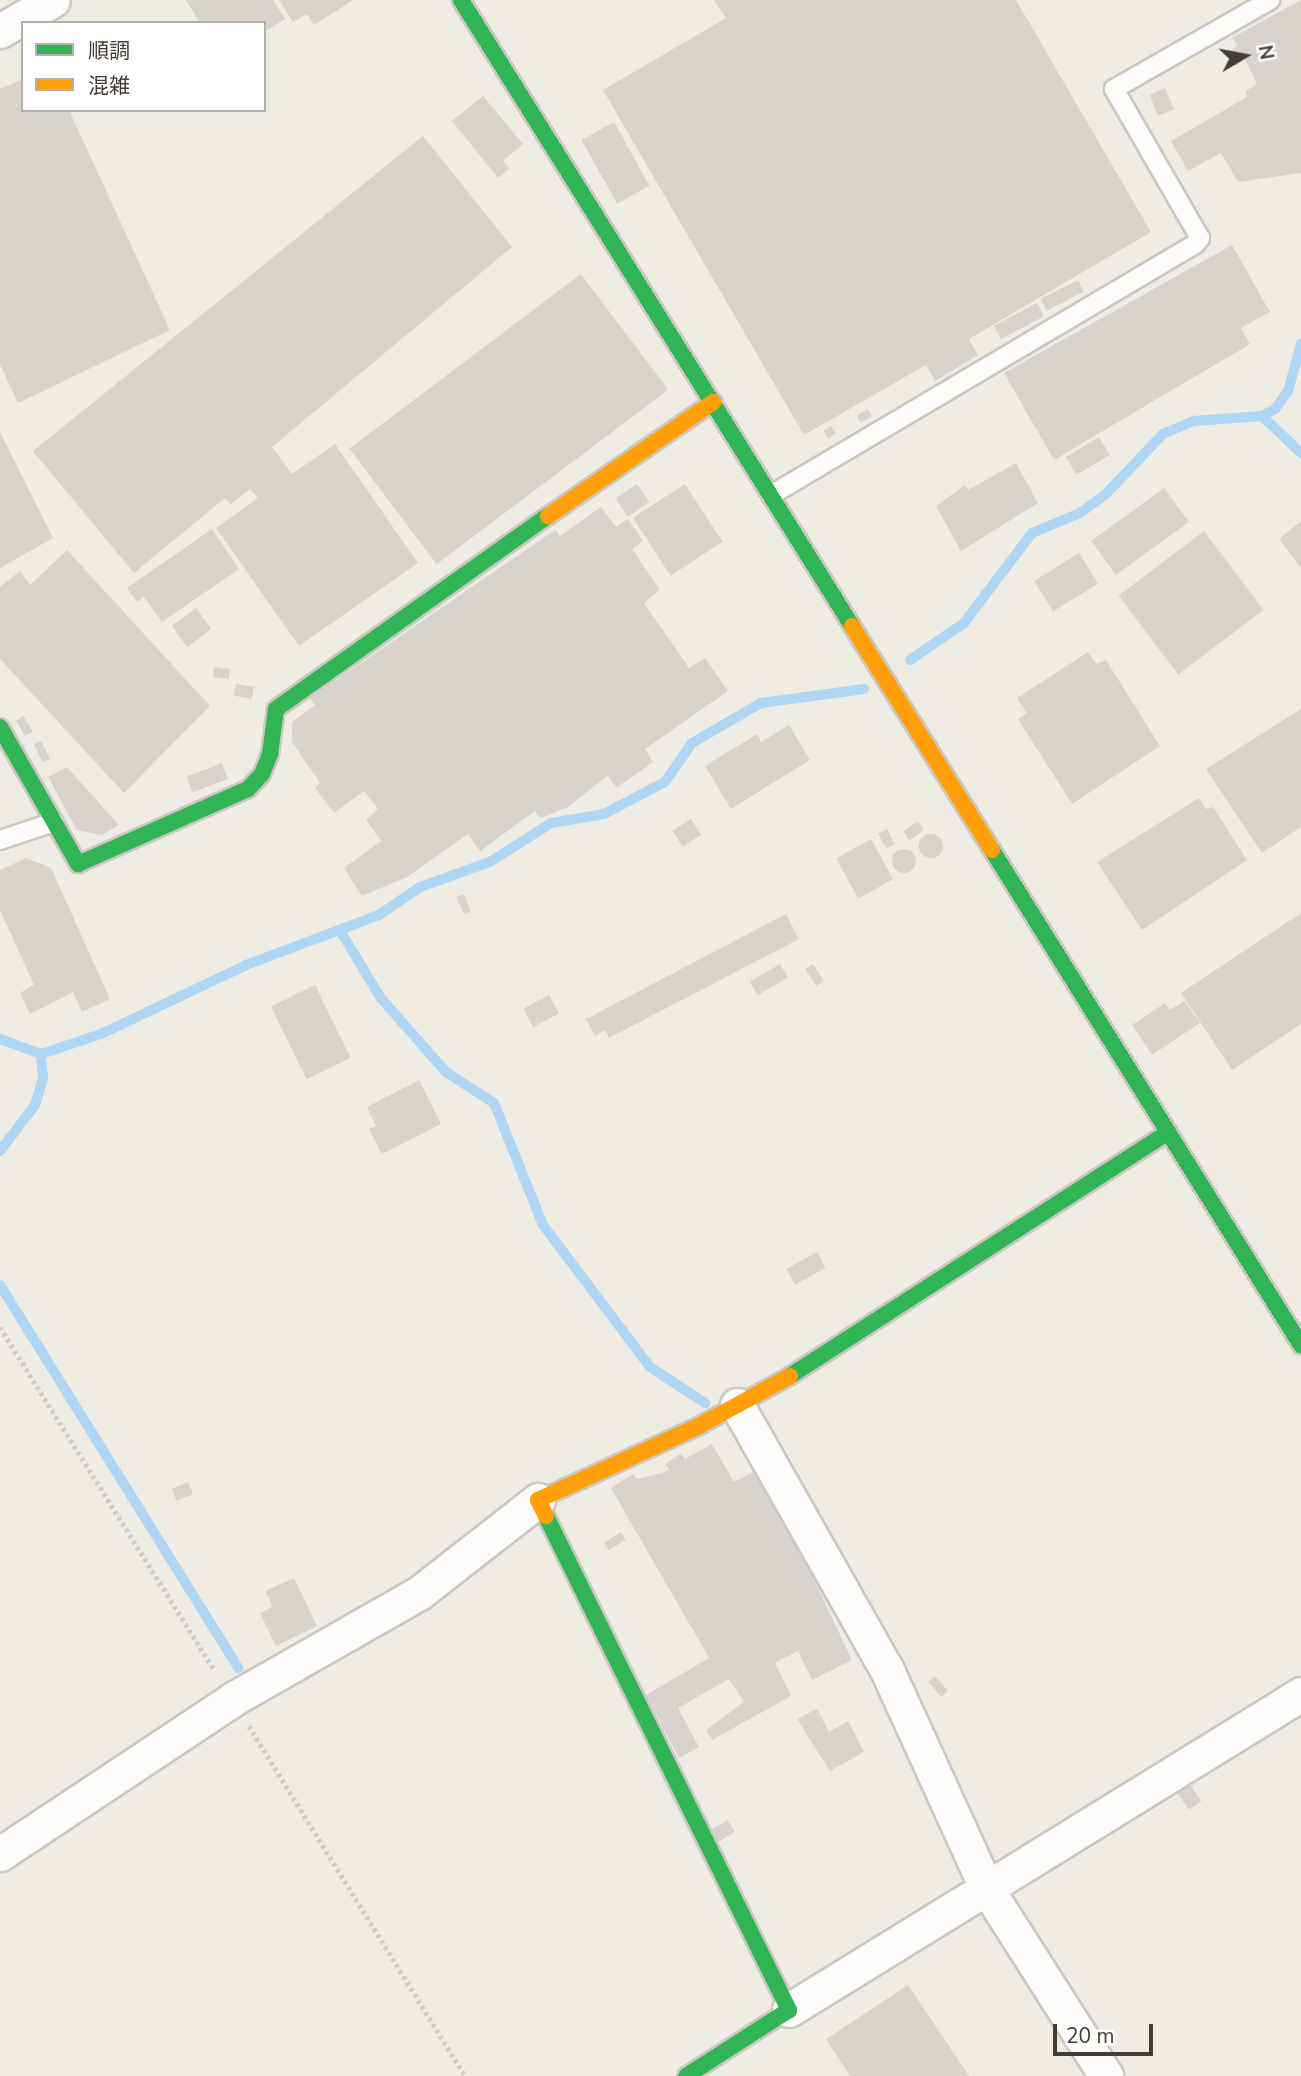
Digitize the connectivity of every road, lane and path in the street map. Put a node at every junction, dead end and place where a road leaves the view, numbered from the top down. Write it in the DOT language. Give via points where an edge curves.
graph roads {
  1 [pos="53,0"];
  2 [pos="461,0"];
  3 [pos="1269,0"];
  4 [pos="0,32"];
  5 [pos="713,402"];
  6 [pos="771,495"];
  7 [pos="0,727"];
  8 [pos="54,822"];
  9 [pos="0,840"];
  10 [pos="1168,1132"];
  11 [pos="1301,1345"];
  12 [pos="737,1405"];
  13 [pos="538,1500"];
  14 [pos="1301,1694"];
  15 [pos="0,1854"];
  16 [pos="987,1889"];
  17 [pos="789,2010"];
  18 [pos="686,2076"];
  19 [pos="1106,2076"];
  1 -- 4 [label="street"];
  2 -- 5 [label="street"];
  3 -- 6 [label="lane" via="1114,89 1200,238 1195,244"];
  5 -- 6 [label="street"];
  5 -- 8 [label="street" via="275,709 270,754 262,774 248,789 78,864"];
  6 -- 10 [label="street"];
  7 -- 8 [label="street"];
  8 -- 9 [label="lane"];
  10 -- 11 [label="street"];
  10 -- 12 [label="street" via="806,1367"];
  12 -- 13 [label="street"];
  12 -- 16 [label="street" via="887,1670"];
  13 -- 15 [label="street" via="419,1593 233,1699"];
  13 -- 17 [label="street"];
  14 -- 16 [label="street"];
  16 -- 17 [label="street"];
  16 -- 19 [label="street"];
  17 -- 18 [label="street"];
}
